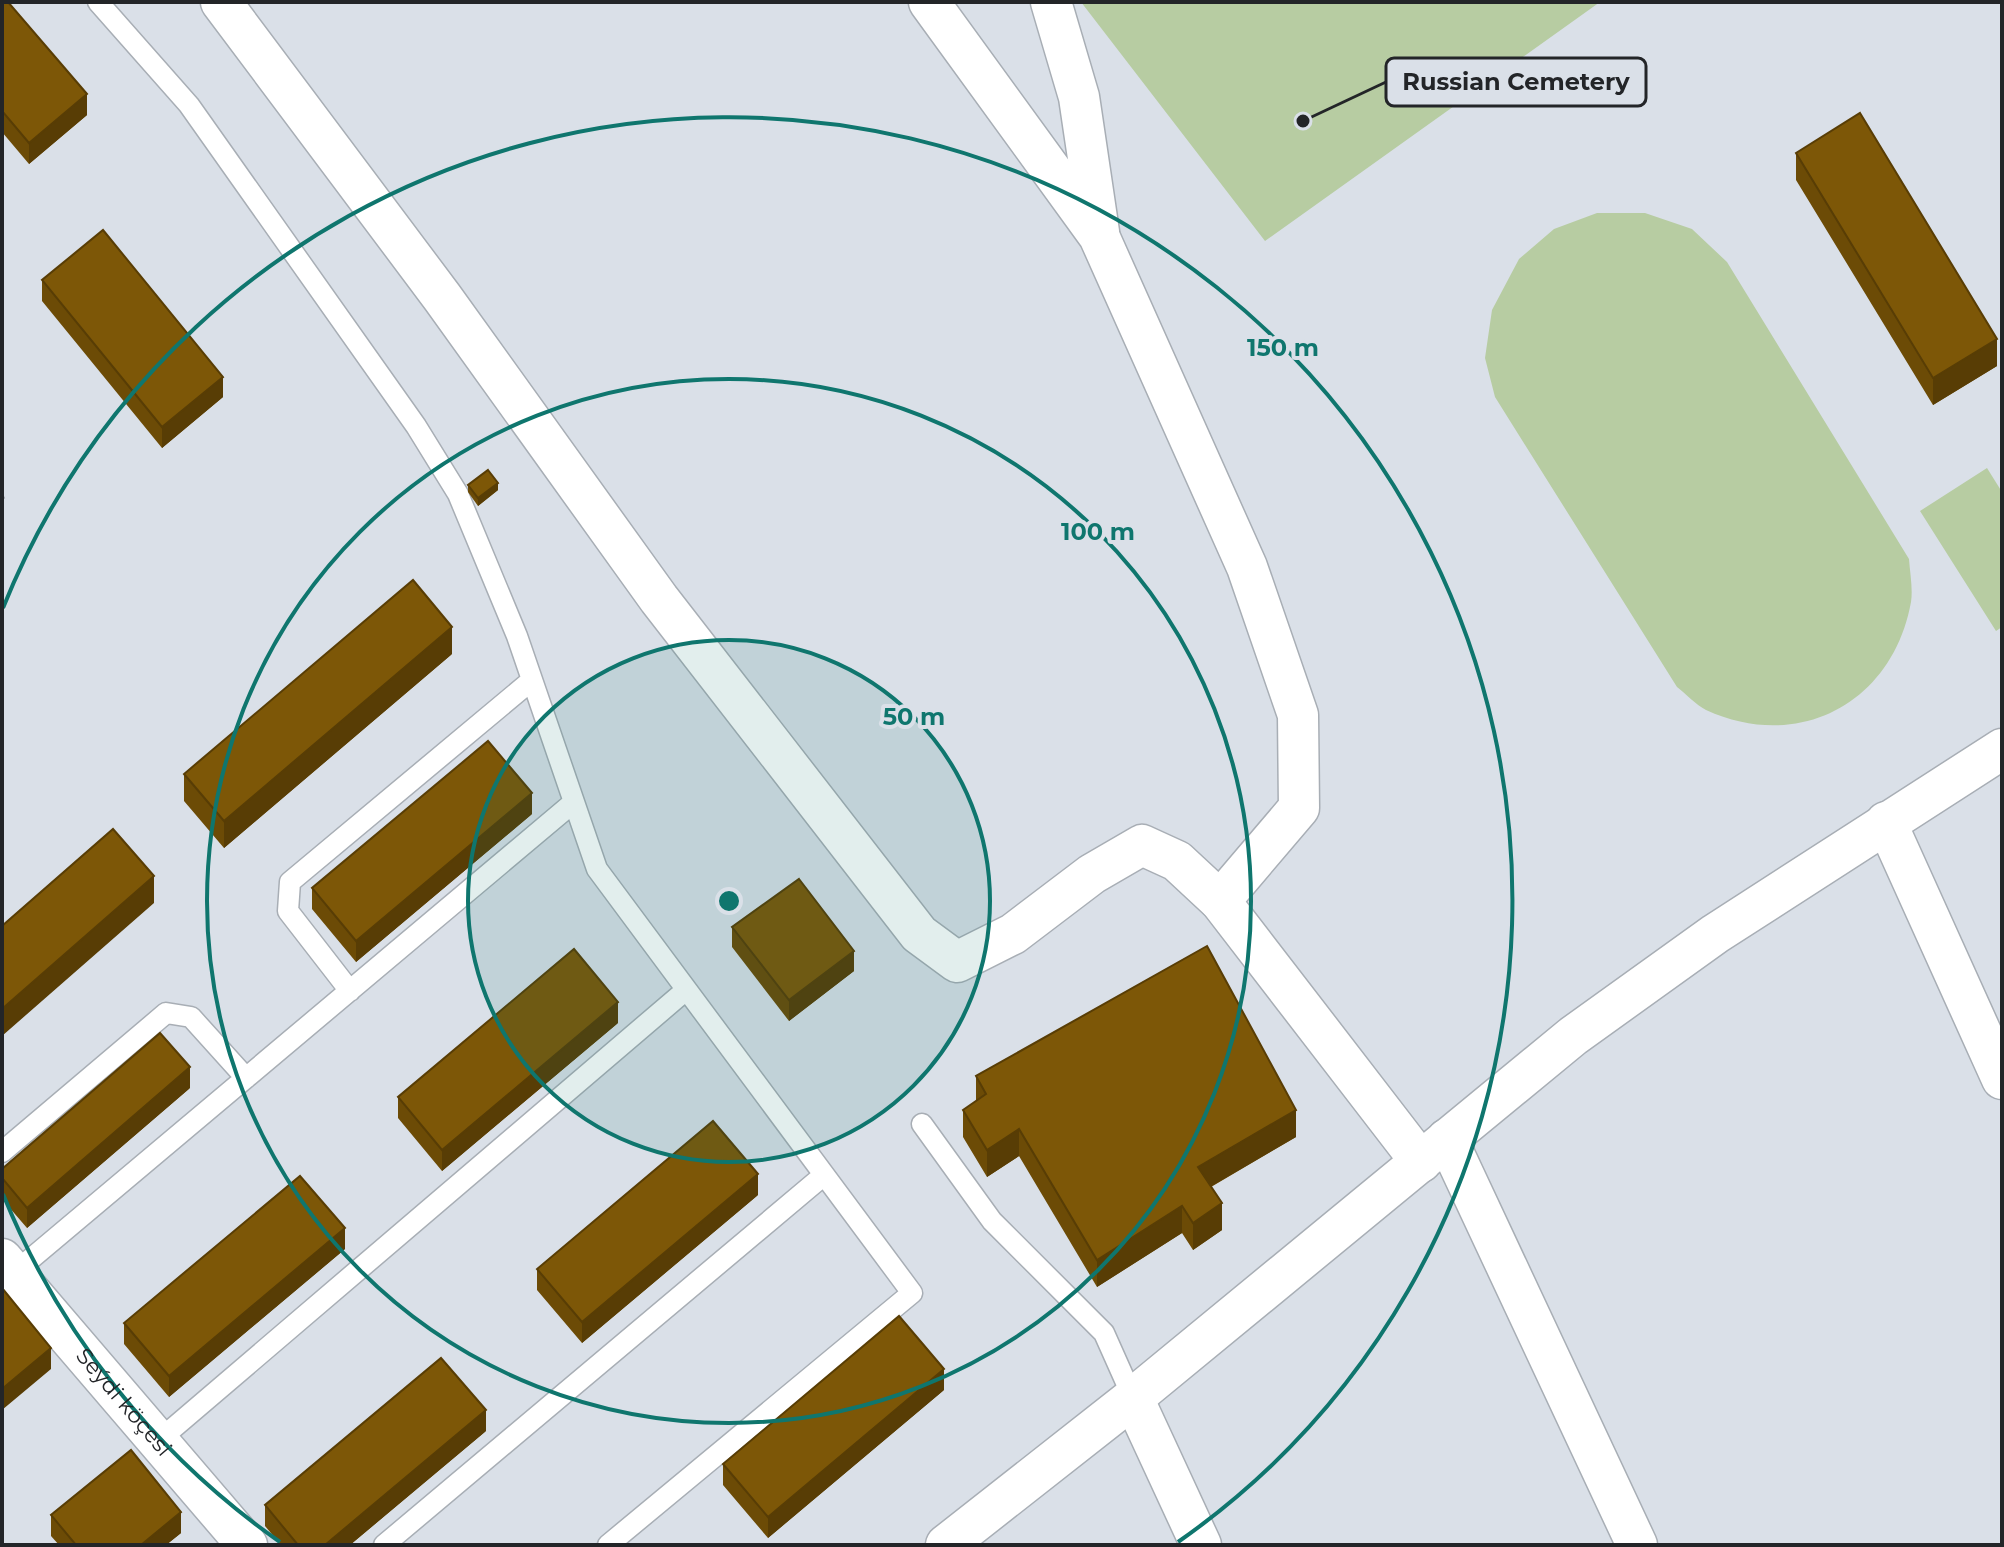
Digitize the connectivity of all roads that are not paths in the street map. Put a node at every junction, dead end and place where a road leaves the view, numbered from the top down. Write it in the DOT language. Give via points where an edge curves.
graph roads {
  1 [pos="98,2"];
  2 [pos="221,2"];
  3 [pos="929,2"];
  4 [pos="1051,2"];
  5 [pos="1099,236"];
  6 [pos="532,680"];
  7 [pos="2002,749"];
  8 [pos="574,802"];
  9 [pos="1886,822"];
  10 [pos="1220,901"];
  11 [pos="686,990"];
  12 [pos="350,991"];
  13 [pos="246,1078"];
  14 [pos="2002,1079"];
  15 [pos="922,1124"];
  16 [pos="1434,1150"];
  17 [pos="2,1152"];
  18 [pos="824,1175"];
  19 [pos="8,1266"];
  20 [pos="1133,1398"];
  21 [pos="158,1441"];
  22 [pos="247,1545"];
  23 [pos="384,1545"];
  24 [pos="608,1545"];
  25 [pos="946,1545"];
  26 [pos="1201,1545"];
  27 [pos="1637,1545"];
  1 -- 6 [label="lane" via="189,105 416,426 458,494"];
  2 -- 10 [label="street" via="659,599 919,934 957,962 1013,934 1092,874 1142,845 1177,861"];
  3 -- 5 [label="street"];
  4 -- 5 [label="street" via="1079,97"];
  5 -- 10 [label="street" via="1247,567 1298,715 1299,808"];
  6 -- 8 [label="lane"];
  6 -- 12 [label="lane" via="290,882 288,911"];
  7 -- 9 [label="street"];
  8 -- 11 [label="lane" via="597,869"];
  8 -- 12 [label="lane"];
  9 -- 14 [label="street"];
  9 -- 16 [label="street" via="1715,934 1573,1036"];
  10 -- 16 [label="street"];
  11 -- 18 [label="lane"];
  11 -- 21 [label="lane"];
  12 -- 13 [label="lane"];
  13 -- 17 [label="lane" via="191,1017 166,1013"];
  13 -- 19 [label="lane"];
  15 -- 20 [label="lane" via="992,1221 1104,1333"];
  16 -- 20 [label="street"];
  16 -- 27 [label="street"];
  18 -- 23 [label="lane"];
  18 -- 24 [label="lane" via="912,1293"];
  19 -- 21 [label="street, Seýdi köçesi"];
  20 -- 25 [label="street"];
  20 -- 26 [label="street"];
  21 -- 22 [label="street, Seýdi köçesi"];
}
